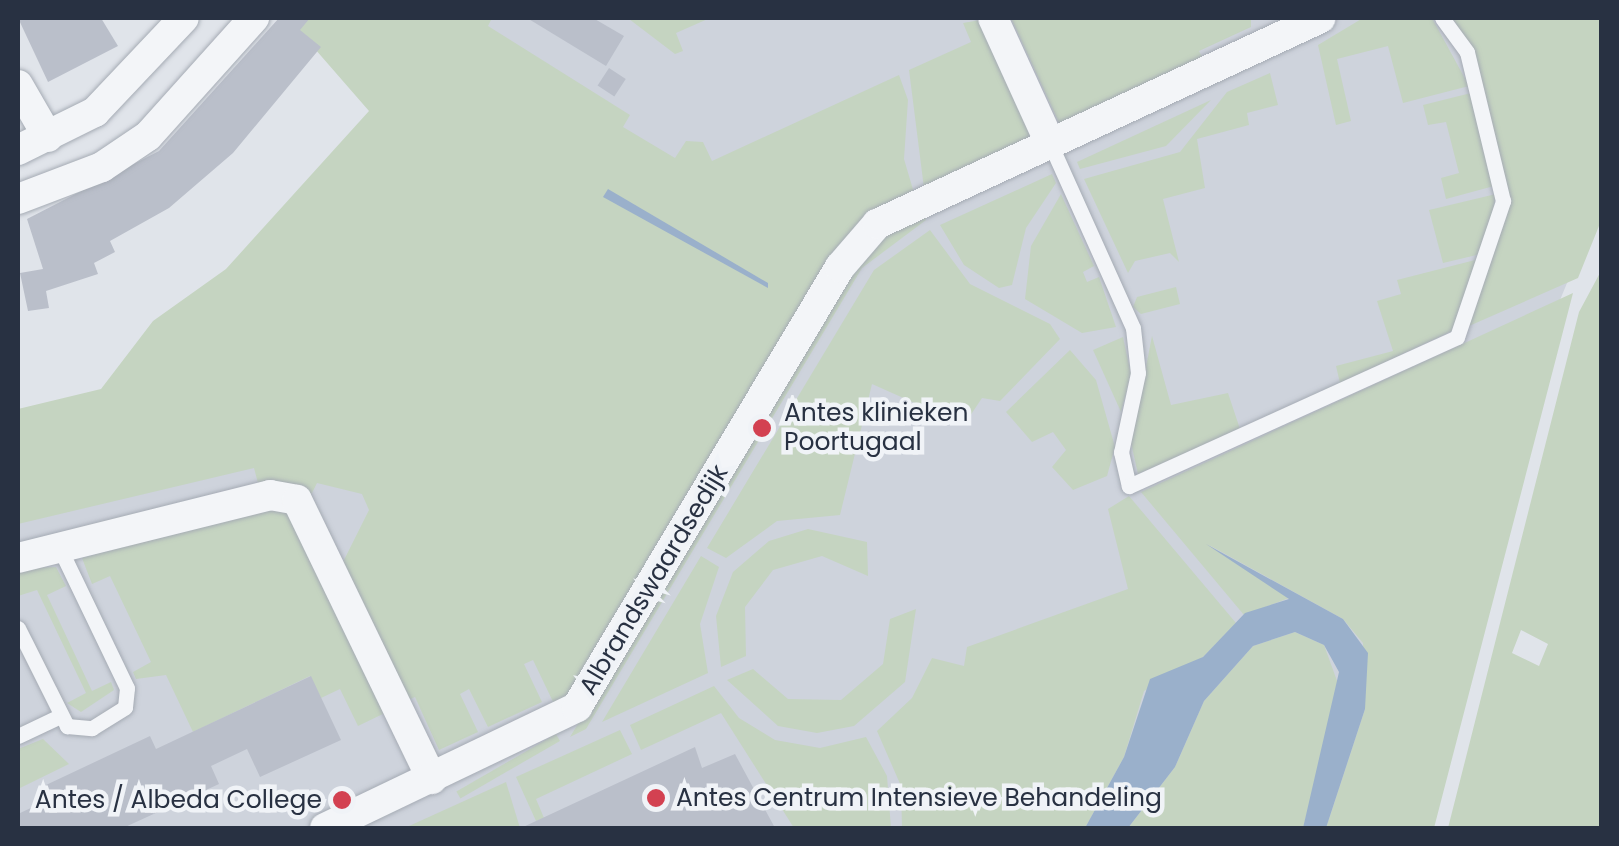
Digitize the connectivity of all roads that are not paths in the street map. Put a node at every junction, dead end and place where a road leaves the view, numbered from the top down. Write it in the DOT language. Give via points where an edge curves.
graph roads {
  1 [pos="184,18"];
  2 [pos="254,18"];
  3 [pos="994,18"];
  4 [pos="1320,18"];
  5 [pos="1442,18"];
  6 [pos="18,85"];
  7 [pos="1048,141"];
  8 [pos="26,146"];
  9 [pos="18,199"];
  10 [pos="59,546"];
  11 [pos="18,558"];
  12 [pos="18,628"];
  13 [pos="58,717"];
  14 [pos="18,736"];
  15 [pos="432,779"];
  16 [pos="325,828"];
  1 -- 8 [label="street" via="138,75"];
  2 -- 9 [label="street" via="148,136 102,168"];
  3 -- 7 [label="street"];
  4 -- 7 [label="street, Albrandswaardsedijk"];
  5 -- 7 [label="lane" via="1467,52 1503,201 1457,336 1129,486 1121,452 1138,373 1133,328"];
  6 -- 8 [label="street"];
  7 -- 15 [label="street, Albrandswaardsedijk" via="898,211 854,246 577,707"];
  10 -- 11 [label="street"];
  10 -- 13 [label="lane" via="128,698 92,728"];
  10 -- 15 [label="street" via="270,495 297,500"];
  12 -- 13 [label="lane"];
  13 -- 14 [label="lane"];
  15 -- 16 [label="street, Albrandswaardsedijk"];
}
